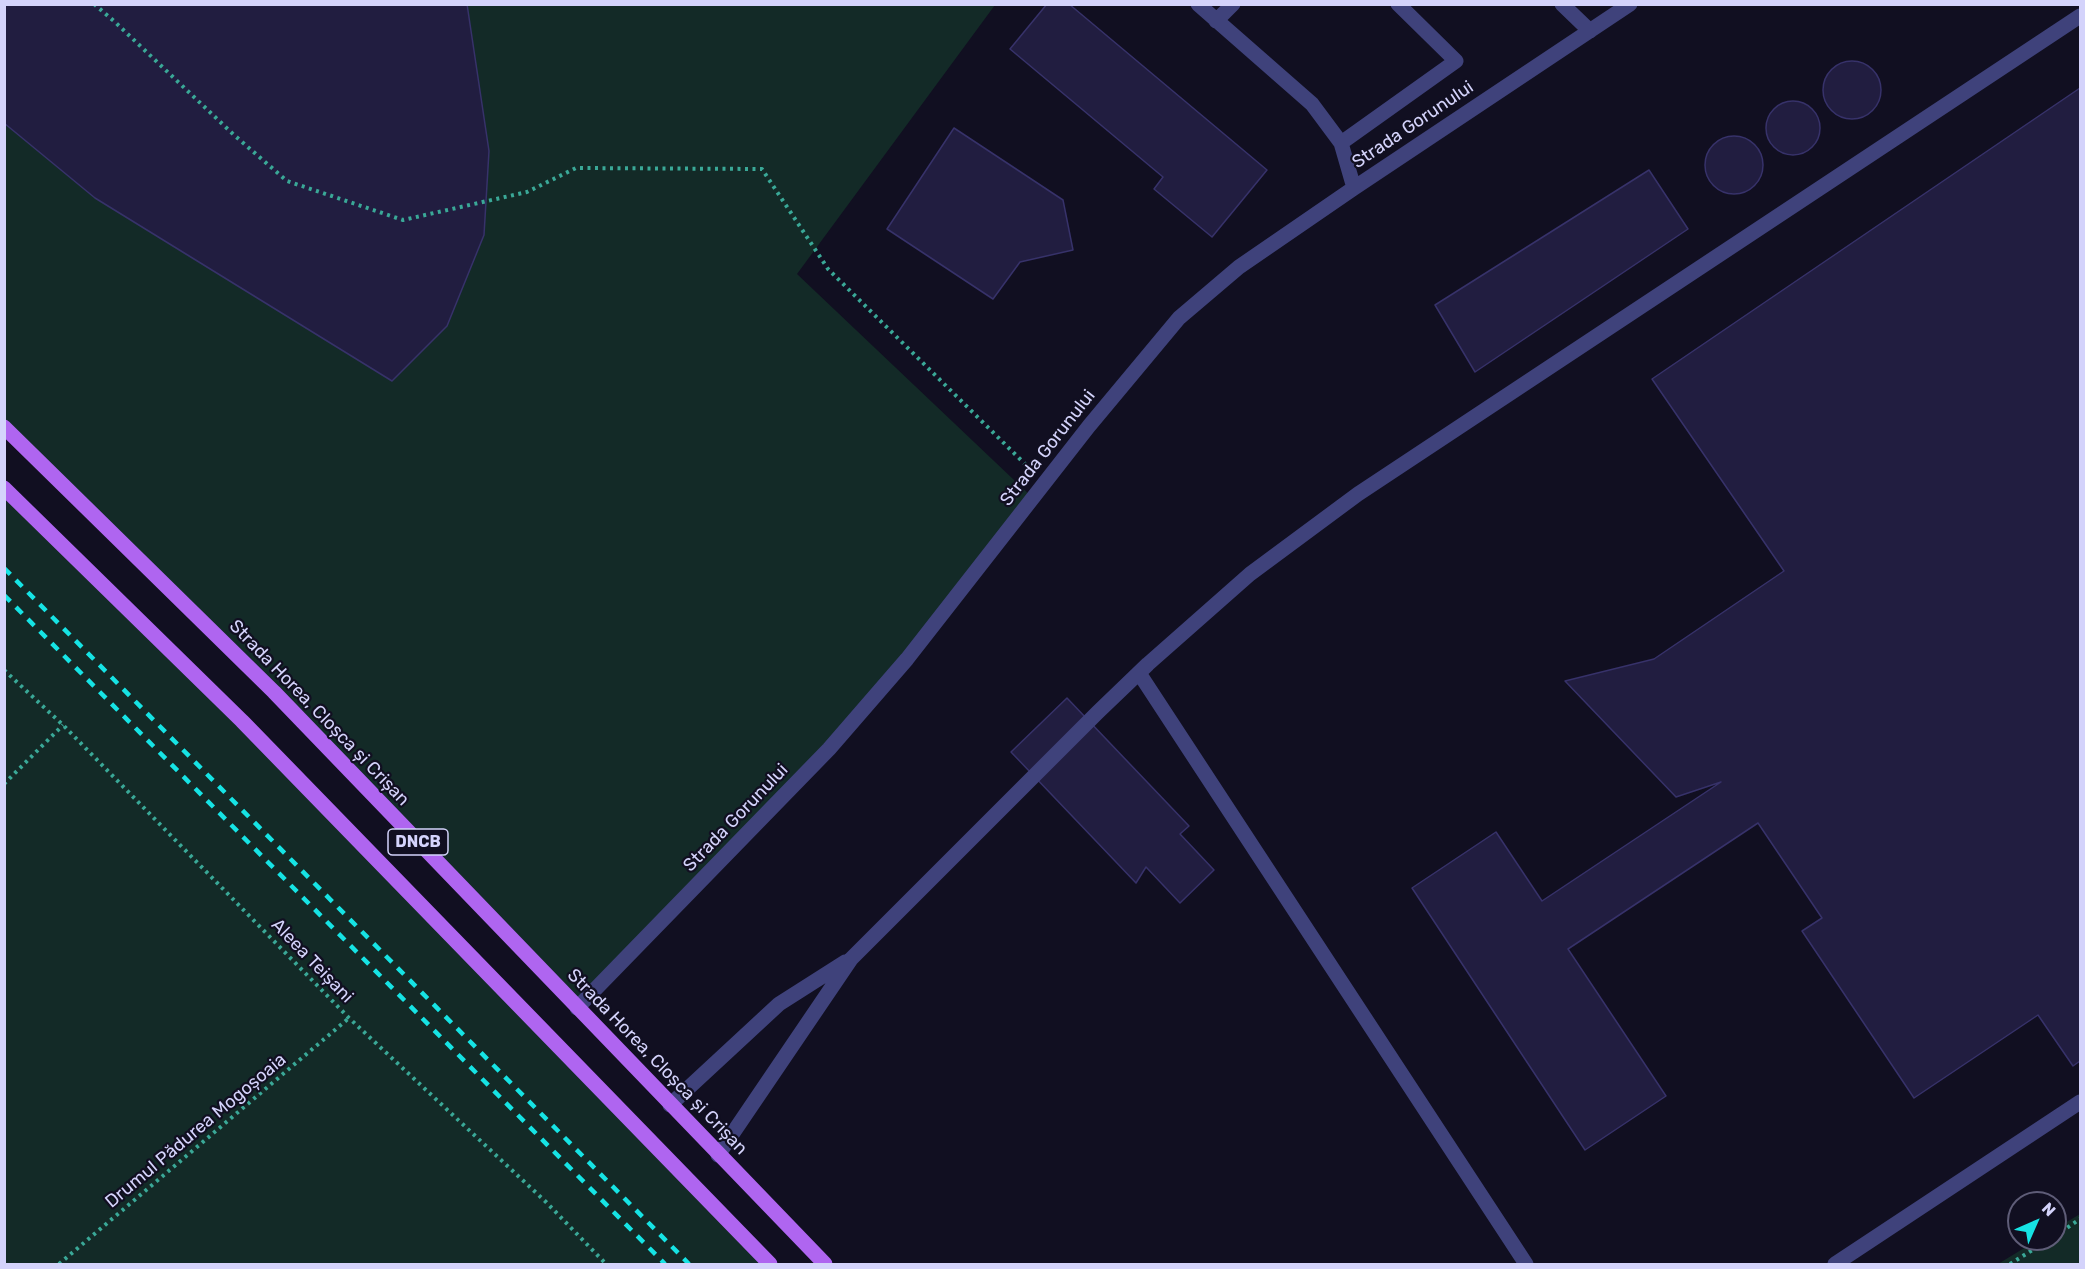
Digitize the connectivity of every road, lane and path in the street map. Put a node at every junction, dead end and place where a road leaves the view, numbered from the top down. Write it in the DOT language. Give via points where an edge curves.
graph roads {
  1 [pos="94,4"];
  2 [pos="1198,4"];
  3 [pos="1233,4"];
  4 [pos="1398,4"];
  5 [pos="1562,4"];
  6 [pos="1630,4"];
  7 [pos="2080,15"];
  8 [pos="1216,21"];
  9 [pos="1590,31"];
  10 [pos="1341,143"];
  11 [pos="1354,188"];
  12 [pos="4,427"];
  13 [pos="1044,484"];
  14 [pos="4,488"];
  15 [pos="4,670"];
  16 [pos="1139,673"];
  17 [pos="63,725"];
  18 [pos="4,784"];
  19 [pos="850,959"];
  20 [pos="577,1008"];
  21 [pos="349,1018"];
  22 [pos="2080,1102"];
  23 [pos="670,1105"];
  24 [pos="718,1155"];
  25 [pos="2080,1219"];
  26 [pos="2067,1228"];
  27 [pos="2031,1251"];
  28 [pos="59,1264"];
  29 [pos="606,1264"];
  30 [pos="770,1264"];
  31 [pos="825,1264"];
  32 [pos="1526,1264"];
  33 [pos="1835,1264"];
  34 [pos="2010,1264"];
  1 -- 13 [label="path" via="287,181 403,220 527,192 576,168 762,169 828,269"];
  2 -- 8 [label="street"];
  3 -- 8 [label="street"];
  4 -- 10 [label="street" via="1456,62"];
  5 -- 9 [label="street"];
  6 -- 9 [label="street, Strada Gorunului"];
  7 -- 16 [label="street" via="1358,494 1250,574"];
  8 -- 10 [label="street" via="1312,104"];
  9 -- 11 [label="street, Strada Gorunului"];
  10 -- 11 [label="street"];
  11 -- 13 [label="street, Strada Gorunului" via="1239,267 1179,318"];
  12 -- 20 [label="main road, Strada Horea, Cloșca și Crișan / DNCB" via="274,692"];
  13 -- 20 [label="street, Strada Gorunului" via="907,659 829,749"];
  14 -- 30 [label="main road, DNCB" via="242,721"];
  15 -- 17 [label="path, Aleea Teișani"];
  16 -- 19 [label="street"];
  16 -- 32 [label="street"];
  17 -- 18 [label="path"];
  17 -- 21 [label="path, Aleea Teișani"];
  19 -- 23 [label="street" via="779,1004"];
  19 -- 24 [label="street"];
  20 -- 23 [label="main road, Strada Horea, Cloșca și Crișan / DNCB"];
  21 -- 28 [label="path, Drumul Pădurea Mogoșoaia"];
  21 -- 29 [label="path, Aleea Teișani" via="546,1202"];
  22 -- 33 [label="street"];
  23 -- 24 [label="main road, Strada Horea, Cloșca și Crișan / DNCB"];
  24 -- 31 [label="main road, Strada Horea, Cloșca și Crișan / DNCB"];
  25 -- 26 [label="path"];
  27 -- 34 [label="path"];
}
